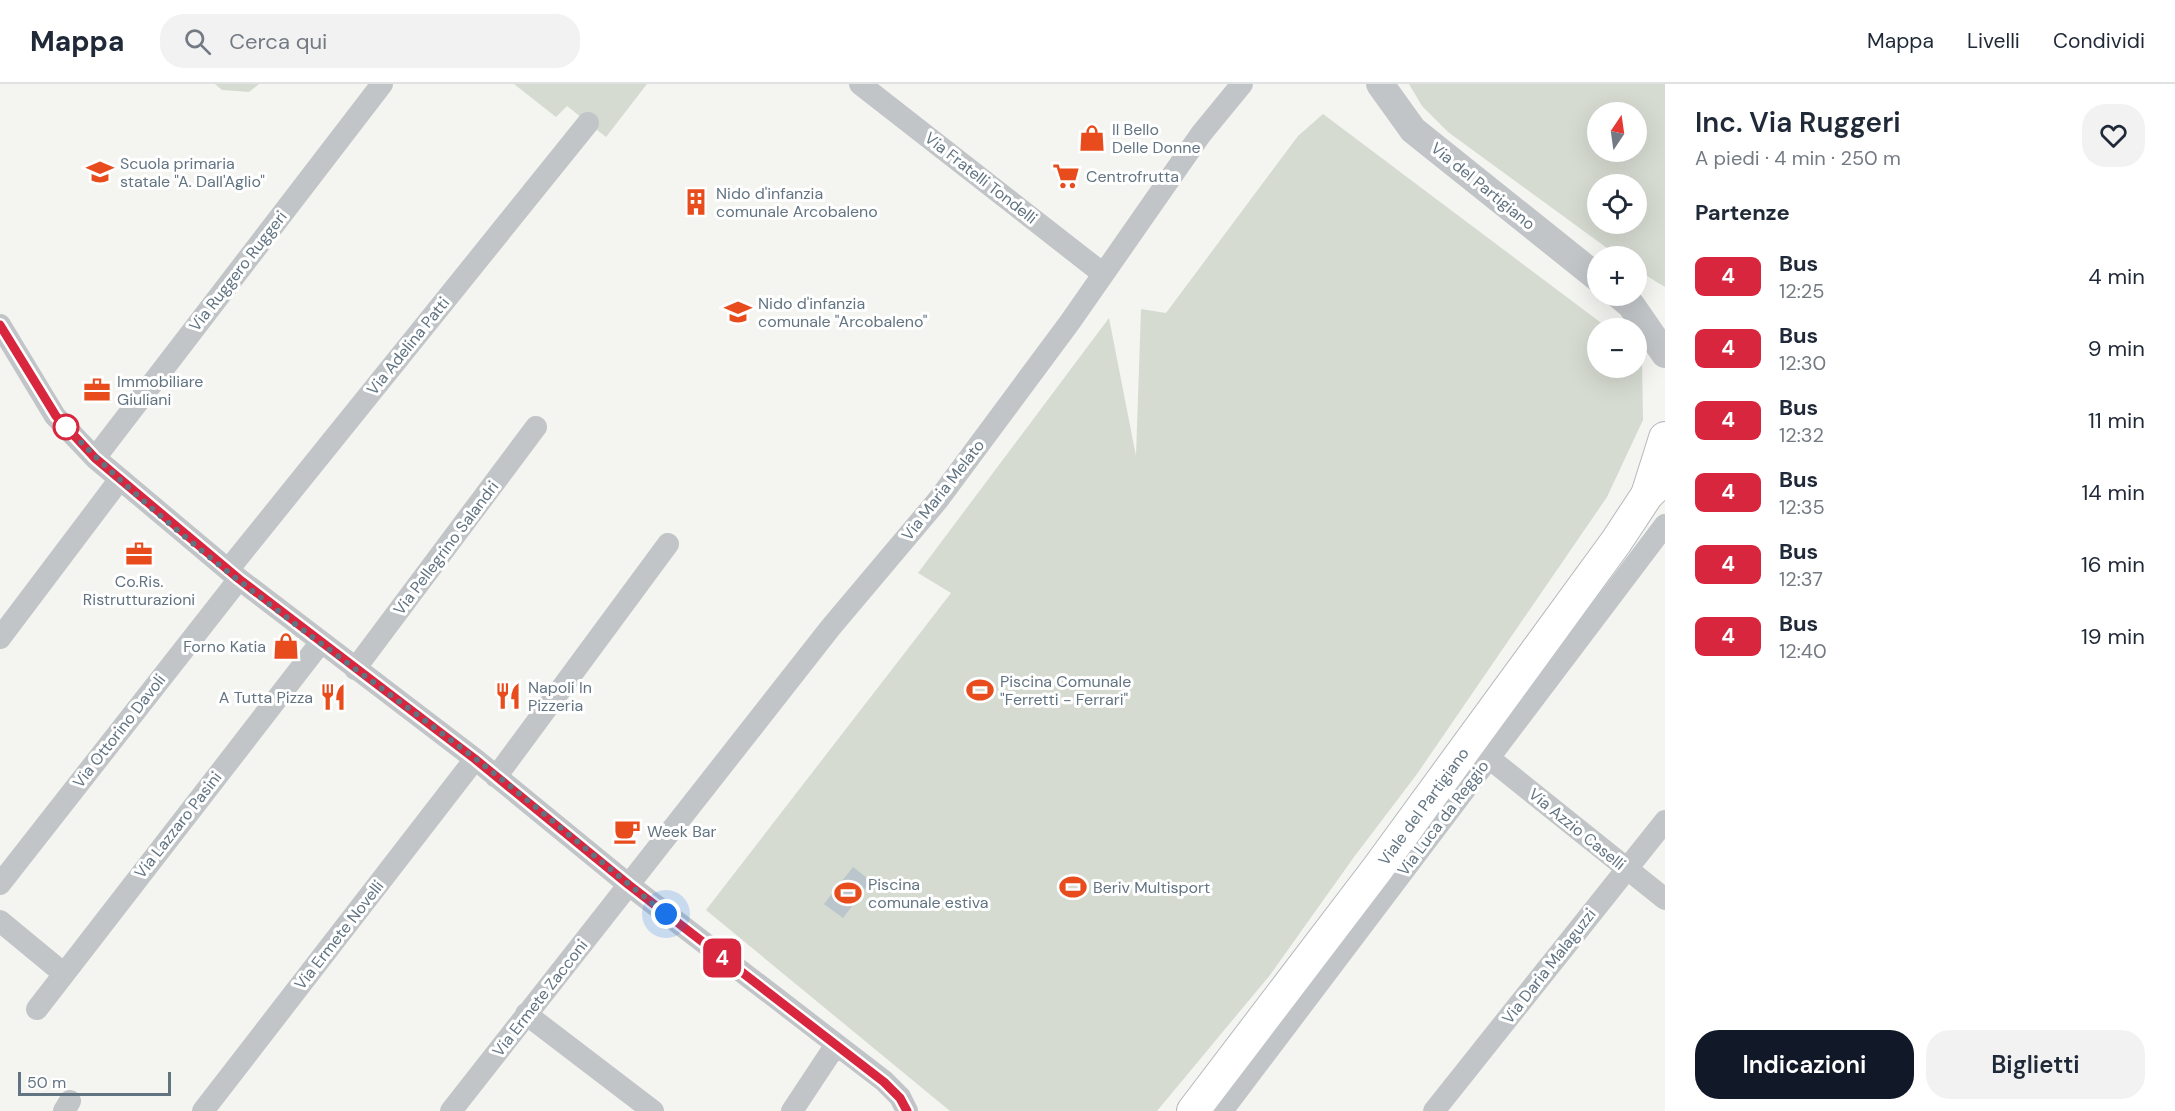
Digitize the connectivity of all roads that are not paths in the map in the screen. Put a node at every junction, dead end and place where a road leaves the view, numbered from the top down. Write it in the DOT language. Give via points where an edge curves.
graph roads {
  1 [pos="382,84"];
  2 [pos="860,84"];
  3 [pos="1242,84"];
  4 [pos="1380,84"];
  5 [pos="588,123"];
  6 [pos="1587,269"];
  7 [pos="1102,273"];
  8 [pos="1630,306"];
  9 [pos="1639,306"];
  10 [pos="1665,318"];
  11 [pos="0,325"];
  12 [pos="1665,354"];
  13 [pos="536,427"];
  14 [pos="1665,438"];
  15 [pos="95,458"];
  16 [pos="120,479"];
  17 [pos="1656,486"];
  18 [pos="1665,525"];
  19 [pos="668,544"];
  20 [pos="233,574"];
  21 [pos="0,638"];
  22 [pos="321,642"];
  23 [pos="355,669"];
  24 [pos="1489,758"];
  25 [pos="475,759"];
  26 [pos="496,777"];
  27 [pos="1665,821"];
  28 [pos="1626,869"];
  29 [pos="0,884"];
  30 [pos="629,885"];
  31 [pos="1665,899"];
  32 [pos="0,921"];
  33 [pos="63,973"];
  34 [pos="37,1009"];
  35 [pos="526,1014"];
  36 [pos="835,1046"];
  37 [pos="203,1111"];
  38 [pos="451,1111"];
  39 [pos="653,1111"];
  40 [pos="792,1111"];
  41 [pos="907,1111"];
  42 [pos="1193,1111"];
  43 [pos="1222,1111"];
  44 [pos="1434,1111"];
  1 -- 15 [label="street, Via Ruggero Ruggeri"];
  2 -- 7 [label="street, Via Fratelli Tondelli"];
  3 -- 7 [label="street, Via Maria Melato" via="1201,134"];
  4 -- 6 [label="street, Via del Partigiano" via="1413,130"];
  5 -- 20 [label="street, Via Adelina Patti"];
  7 -- 30 [label="street, Via Maria Melato" via="938,500 831,627"];
  8 -- 12 [label="street"];
  9 -- 10 [label="street"];
  11 -- 15 [label="street" via="56,416"];
  13 -- 23 [label="street, Via Pellegrino Salandri"];
  14 -- 17 [label="main road, Viale del Partigiano"];
  15 -- 16 [label="street"];
  16 -- 20 [label="street"];
  16 -- 21 [label="street"];
  17 -- 42 [label="main road, Viale del Partigiano" via="1378,868"];
  18 -- 24 [label="street, Via Luca da Reggio"];
  19 -- 26 [label="street"];
  20 -- 22 [label="street"];
  20 -- 29 [label="street, Via Ottorino Davoli"];
  22 -- 23 [label="street"];
  22 -- 33 [label="street, Via Lazzaro Pasini"];
  23 -- 25 [label="street"];
  24 -- 28 [label="street, Via Azzio Caselli"];
  24 -- 43 [label="street, Via Luca da Reggio"];
  25 -- 26 [label="street"];
  25 -- 37 [label="street, Via Ermete Novelli"];
  26 -- 30 [label="street"];
  27 -- 28 [label="street, Via Daria Malaguzzi"];
  28 -- 31 [label="street, Via Azzio Caselli"];
  28 -- 44 [label="street, Via Daria Malaguzzi"];
  30 -- 35 [label="street, Via Ermete Zacconi"];
  30 -- 36 [label="street"];
  32 -- 33 [label="street"];
  33 -- 34 [label="street, Via Lazzaro Pasini"];
  35 -- 38 [label="street, Via Ermete Zacconi"];
  35 -- 39 [label="street"];
  36 -- 40 [label="street"];
  36 -- 41 [label="street" via="884,1082"];
}
